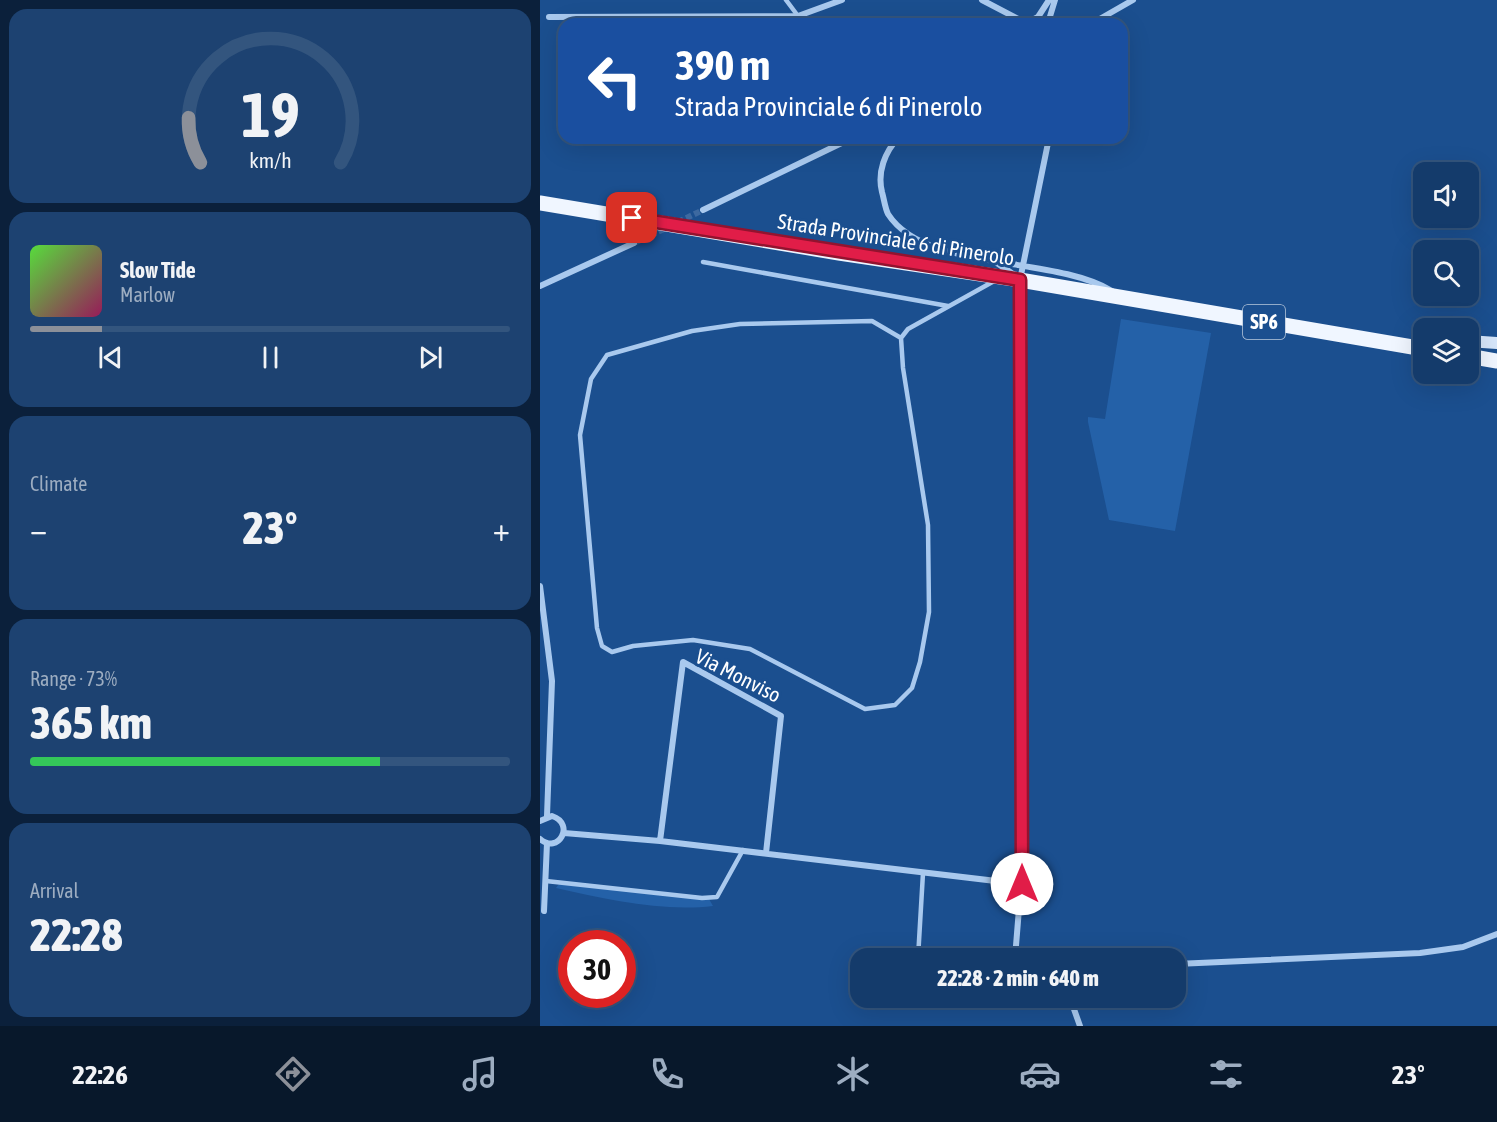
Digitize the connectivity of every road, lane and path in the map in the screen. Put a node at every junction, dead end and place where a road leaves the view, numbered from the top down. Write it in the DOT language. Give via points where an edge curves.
graph roads {
  1 [pos="786,0"];
  2 [pos="842,0"];
  3 [pos="982,0"];
  4 [pos="1049,0"];
  5 [pos="1055,0"];
  6 [pos="1133,0"];
  7 [pos="549,16"];
  8 [pos="798,16"];
  9 [pos="1038,17"];
  10 [pos="1016,18"];
  11 [pos="1050,18"];
  12 [pos="1102,18"];
  13 [pos="840,144"];
  14 [pos="892,144"];
  15 [pos="1048,144"];
  16 [pos="540,203"];
  17 [pos="704,210"];
  18 [pos="634,243"];
  19 [pos="994,261"];
  20 [pos="703,262"];
  21 [pos="1024,264"];
  22 [pos="1001,277"];
  23 [pos="1020,280"];
  24 [pos="540,286"];
  25 [pos="1125,299"];
  26 [pos="949,306"];
  27 [pos="901,338"];
  28 [pos="1479,342"];
  29 [pos="1497,343"];
  30 [pos="1413,344"];
  31 [pos="1402,345"];
  32 [pos="1413,347"];
  33 [pos="1479,358"];
  34 [pos="1497,361"];
  35 [pos="540,586"];
  36 [pos="548,816"];
  37 [pos="540,821"];
  38 [pos="564,833"];
  39 [pos="540,839"];
  40 [pos="660,841"];
  41 [pos="547,843"];
  42 [pos="743,850"];
  43 [pos="766,853"];
  44 [pos="923,873"];
  45 [pos="546,880"];
  46 [pos="1022,884"];
  47 [pos="543,911"];
  48 [pos="1497,934"];
  49 [pos="919,948"];
  50 [pos="1016,948"];
  51 [pos="1186,963"];
  52 [pos="1074,1008"];
  53 [pos="1080,1026"];
  1 -- 8 [label="lane"];
  2 -- 8 [label="street"];
  3 -- 10 [label="street"];
  4 -- 9 [label="street"];
  5 -- 11 [label="street"];
  6 -- 12 [label="street"];
  7 -- 8 [label="street"];
  13 -- 17 [label="street"];
  14 -- 19 [label="street" via="887,150 880,182 888,213 921,243"];
  15 -- 21 [label="street"];
  16 -- 22 [label="main road, Strada Provinciale 6 di Pinerolo / SP6"];
  18 -- 24 [label="street"];
  19 -- 21 [label="street"];
  19 -- 23 [label="street"];
  20 -- 26 [label="lane"];
  21 -- 23 [label="street"];
  21 -- 25 [label="street" via="1097,282"];
  22 -- 23 [label="main road, Strada Provinciale 6 di Pinerolo / SP6"];
  22 -- 26 [label="lane"];
  23 -- 25 [label="main road, Strada Provinciale 6 di Pinerolo / SP6"];
  23 -- 46 [label="street"];
  25 -- 31 [label="main road, Strada Provinciale 6 di Pinerolo / SP6"];
  26 -- 27 [label="lane" via="908,329"];
  27 -- 27 [label="lane" via="928,525 929,612 912,688 895,705 865,709 750,649 693,640 612,652 602,646 597,628 580,435 591,379 607,355 692,331 740,324 872,321"];
  28 -- 29 [label="main road"];
  30 -- 31 [label="main road"];
  31 -- 32 [label="main road, Strada Provinciale 6 di Pinerolo / SP6"];
  33 -- 34 [label="main road"];
  35 -- 36 [label="street" via="552,681"];
  36 -- 37 [label="street"];
  36 -- 38 [label="street" via="561,820"];
  38 -- 40 [label="street"];
  38 -- 41 [label="street" via="556,843"];
  39 -- 41 [label="street"];
  40 -- 42 [label="street"];
  40 -- 43 [label="street, Via Monviso" via="683,662 781,716"];
  41 -- 45 [label="street"];
  42 -- 43 [label="street"];
  42 -- 45 [label="lane" via="717,897"];
  43 -- 44 [label="street"];
  44 -- 46 [label="street"];
  44 -- 49 [label="lane"];
  45 -- 47 [label="street"];
  46 -- 50 [label="street"];
  48 -- 51 [label="street" via="1462,947 1420,953"];
  52 -- 53 [label="street"];
}
